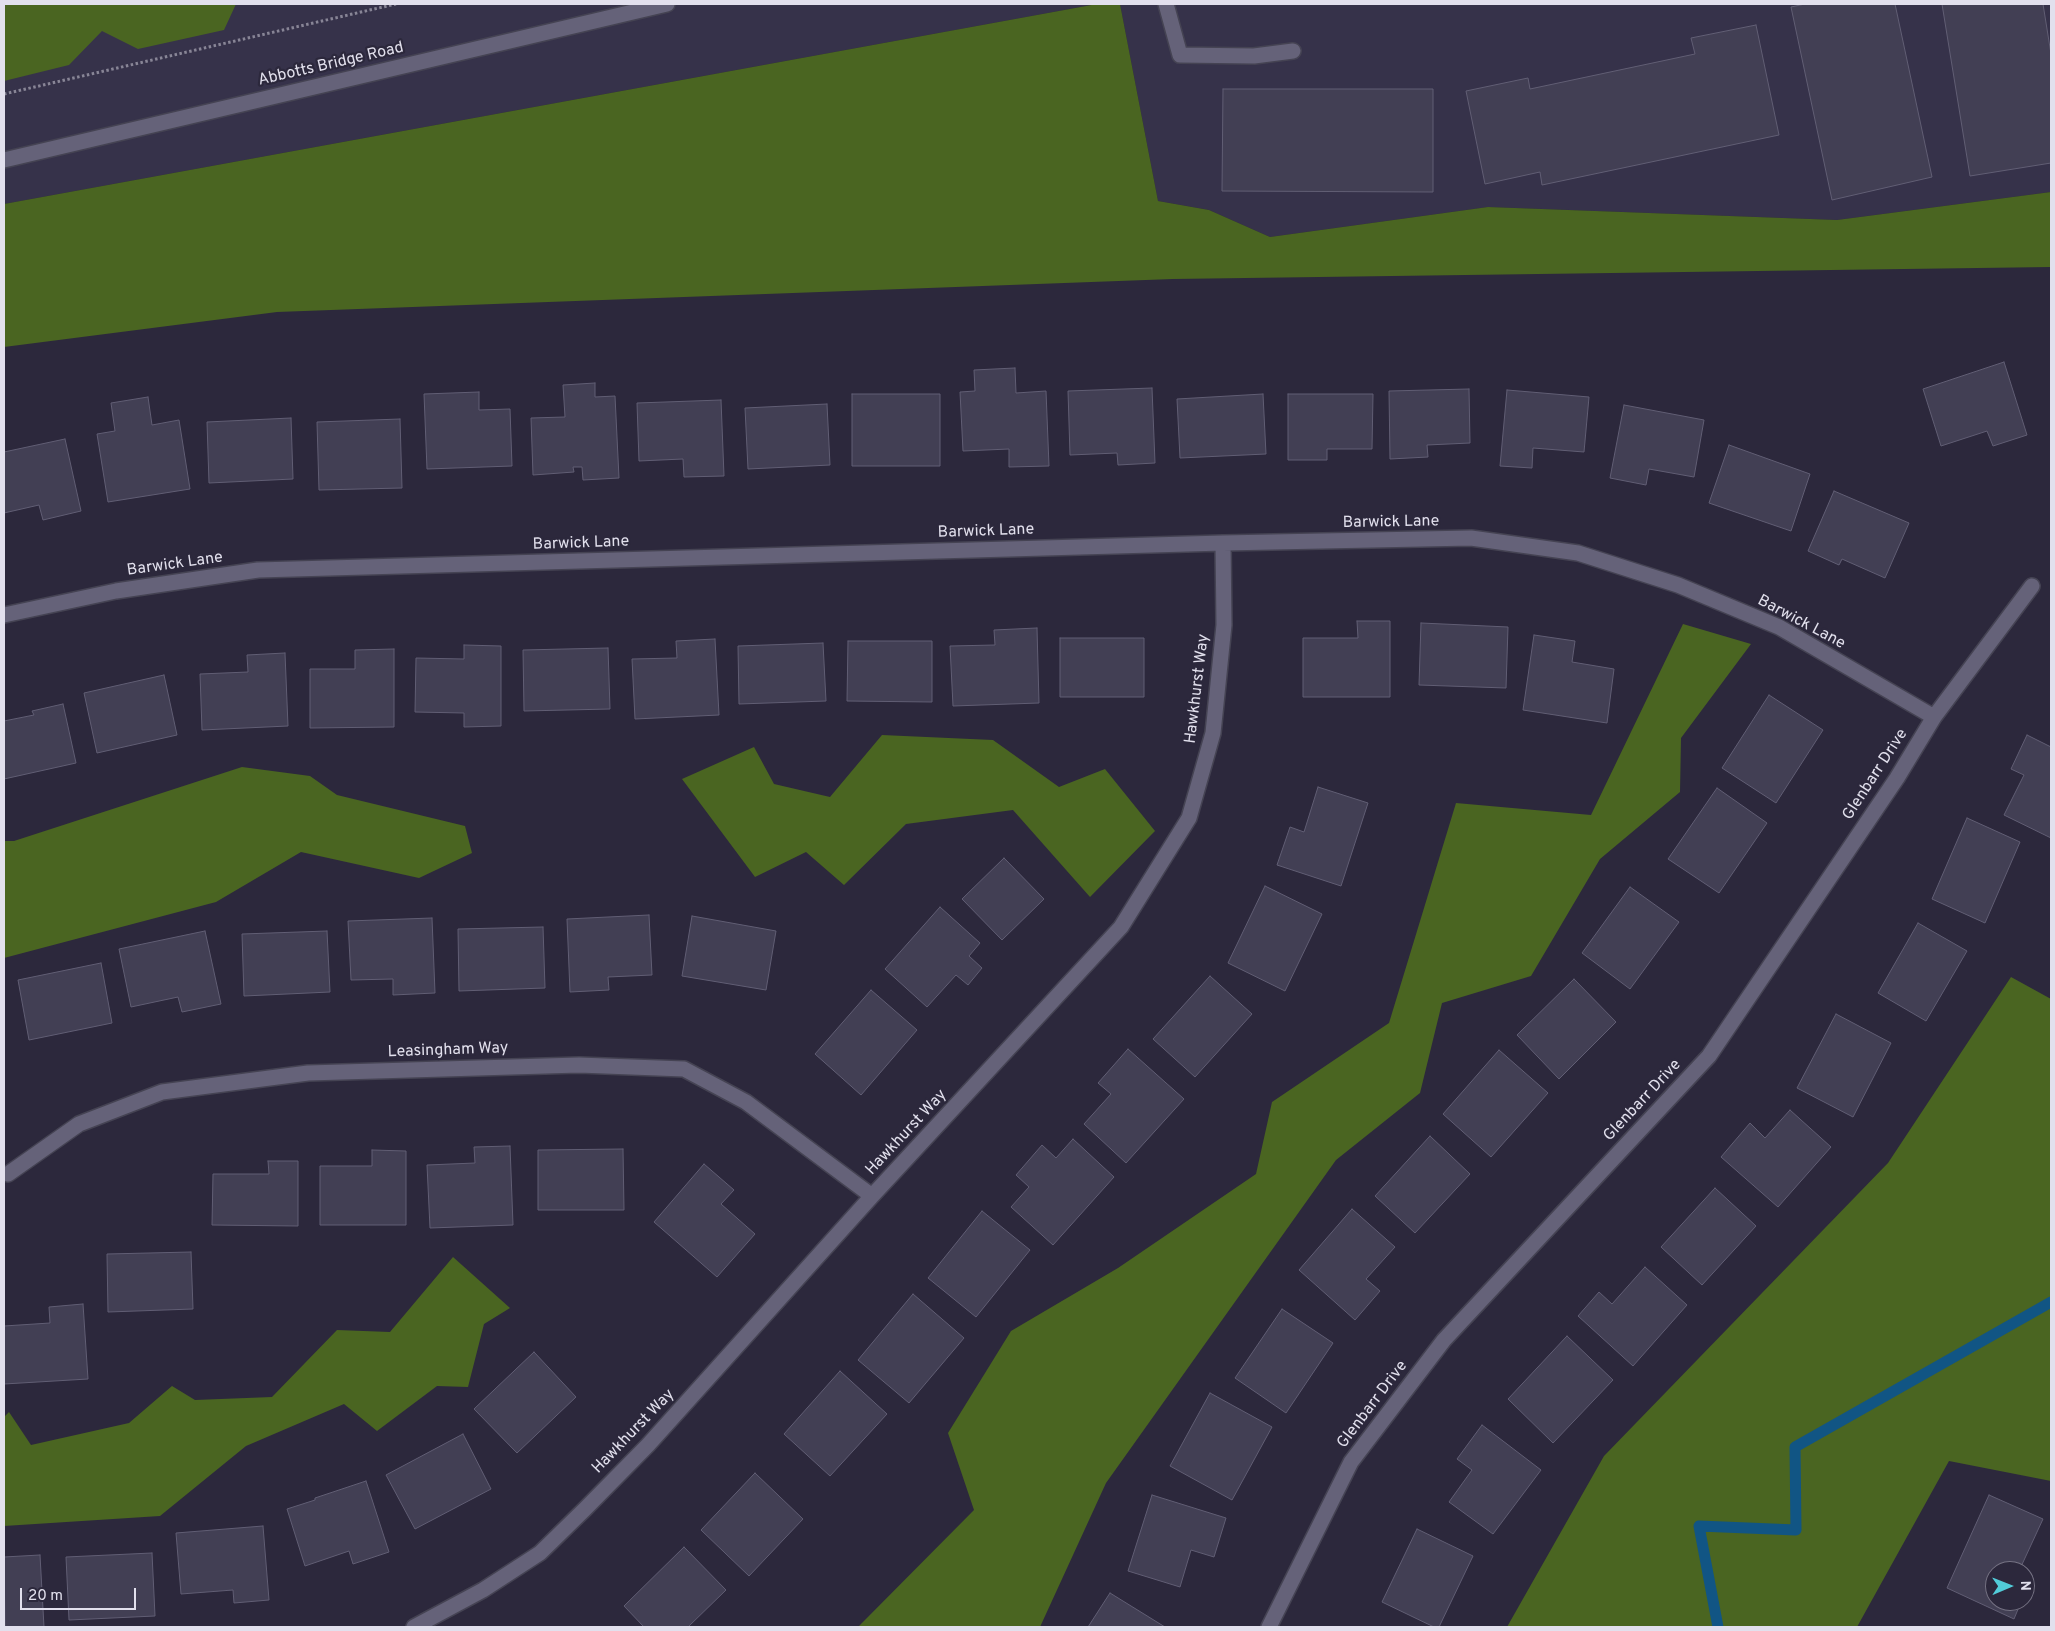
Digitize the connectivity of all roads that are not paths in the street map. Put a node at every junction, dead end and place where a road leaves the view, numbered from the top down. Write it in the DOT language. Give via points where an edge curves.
graph roads {
  1 [pos="667,4"];
  2 [pos="1166,4"];
  3 [pos="1293,51"];
  4 [pos="4,160"];
  5 [pos="1223,543"];
  6 [pos="2032,586"];
  7 [pos="4,615"];
  8 [pos="1934,717"];
  9 [pos="8,1174"];
  10 [pos="872,1196"];
  11 [pos="414,1627"];
  12 [pos="1269,1627"];
  1 -- 4 [label="street, Abbotts Bridge Road"];
  2 -- 3 [label="street" via="1180,55 1254,56"];
  5 -- 7 [label="street, Barwick Lane" via="258,570 116,591"];
  5 -- 8 [label="street, Barwick Lane" via="1471,538 1578,553 1678,584 1779,627"];
  5 -- 10 [label="street, Hawkhurst Way" via="1224,625 1213,733 1188,818 1121,927"];
  6 -- 8 [label="street, Glenbarr Drive"];
  8 -- 12 [label="street, Glenbarr Drive" via="1897,778 1708,1056 1444,1340 1351,1462"];
  9 -- 10 [label="street, Leasingham Way" via="79,1124 162,1092 308,1073 579,1065 684,1069 746,1102"];
  10 -- 11 [label="street, Hawkhurst Way" via="648,1445 540,1553 483,1590"];
}
